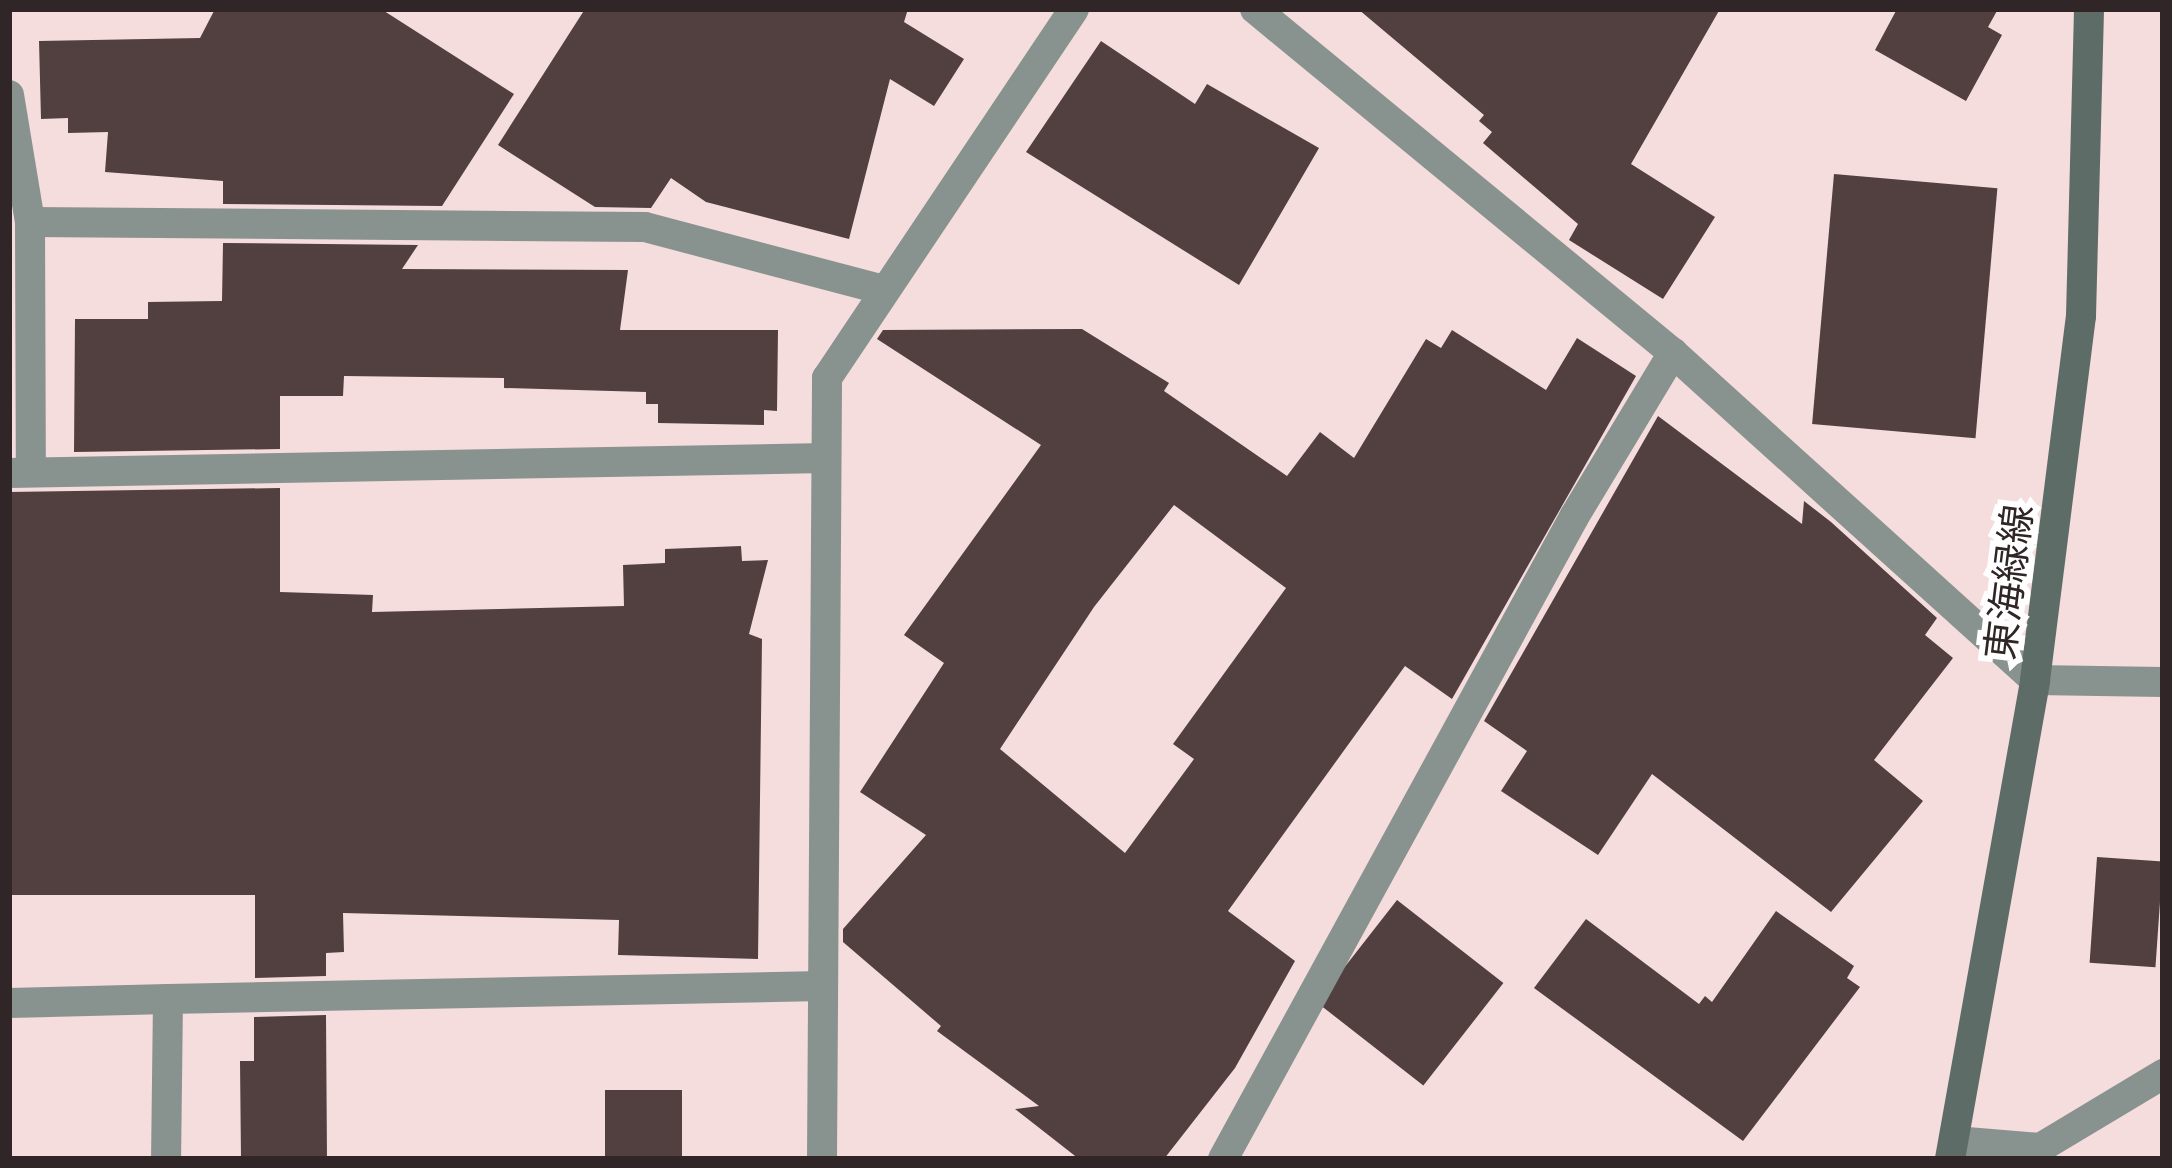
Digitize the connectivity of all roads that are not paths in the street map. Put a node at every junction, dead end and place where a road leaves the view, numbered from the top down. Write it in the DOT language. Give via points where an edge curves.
graph roads {
  1 [pos="1074,9"];
  2 [pos="1255,9"];
  3 [pos="2089,9"];
  4 [pos="9,95"];
  5 [pos="30,223"];
  6 [pos="883,290"];
  7 [pos="1673,353"];
  8 [pos="826,458"];
  9 [pos="20,472"];
  10 [pos="2035,680"];
  11 [pos="2163,682"];
  12 [pos="823,986"];
  13 [pos="168,999"];
  14 [pos="9,1003"];
  15 [pos="2163,1074"];
  16 [pos="1952,1150"];
  17 [pos="166,1159"];
  18 [pos="822,1159"];
  19 [pos="1223,1159"];
  1 -- 6 [label="street"];
  2 -- 7 [label="street"];
  3 -- 10 [label="main road, 東海緑線" via="2080,316"];
  4 -- 5 [label="street"];
  5 -- 6 [label="street" via="645,227"];
  5 -- 9 [label="street"];
  6 -- 8 [label="street" via="826,378"];
  7 -- 10 [label="street"];
  7 -- 19 [label="street" via="1574,517"];
  8 -- 9 [label="street"];
  8 -- 12 [label="street"];
  10 -- 11 [label="street"];
  10 -- 16 [label="main road, 東海緑線"];
  12 -- 13 [label="street"];
  12 -- 18 [label="street"];
  13 -- 14 [label="street"];
  13 -- 17 [label="street"];
  15 -- 16 [label="street" via="2040,1148"];
}
